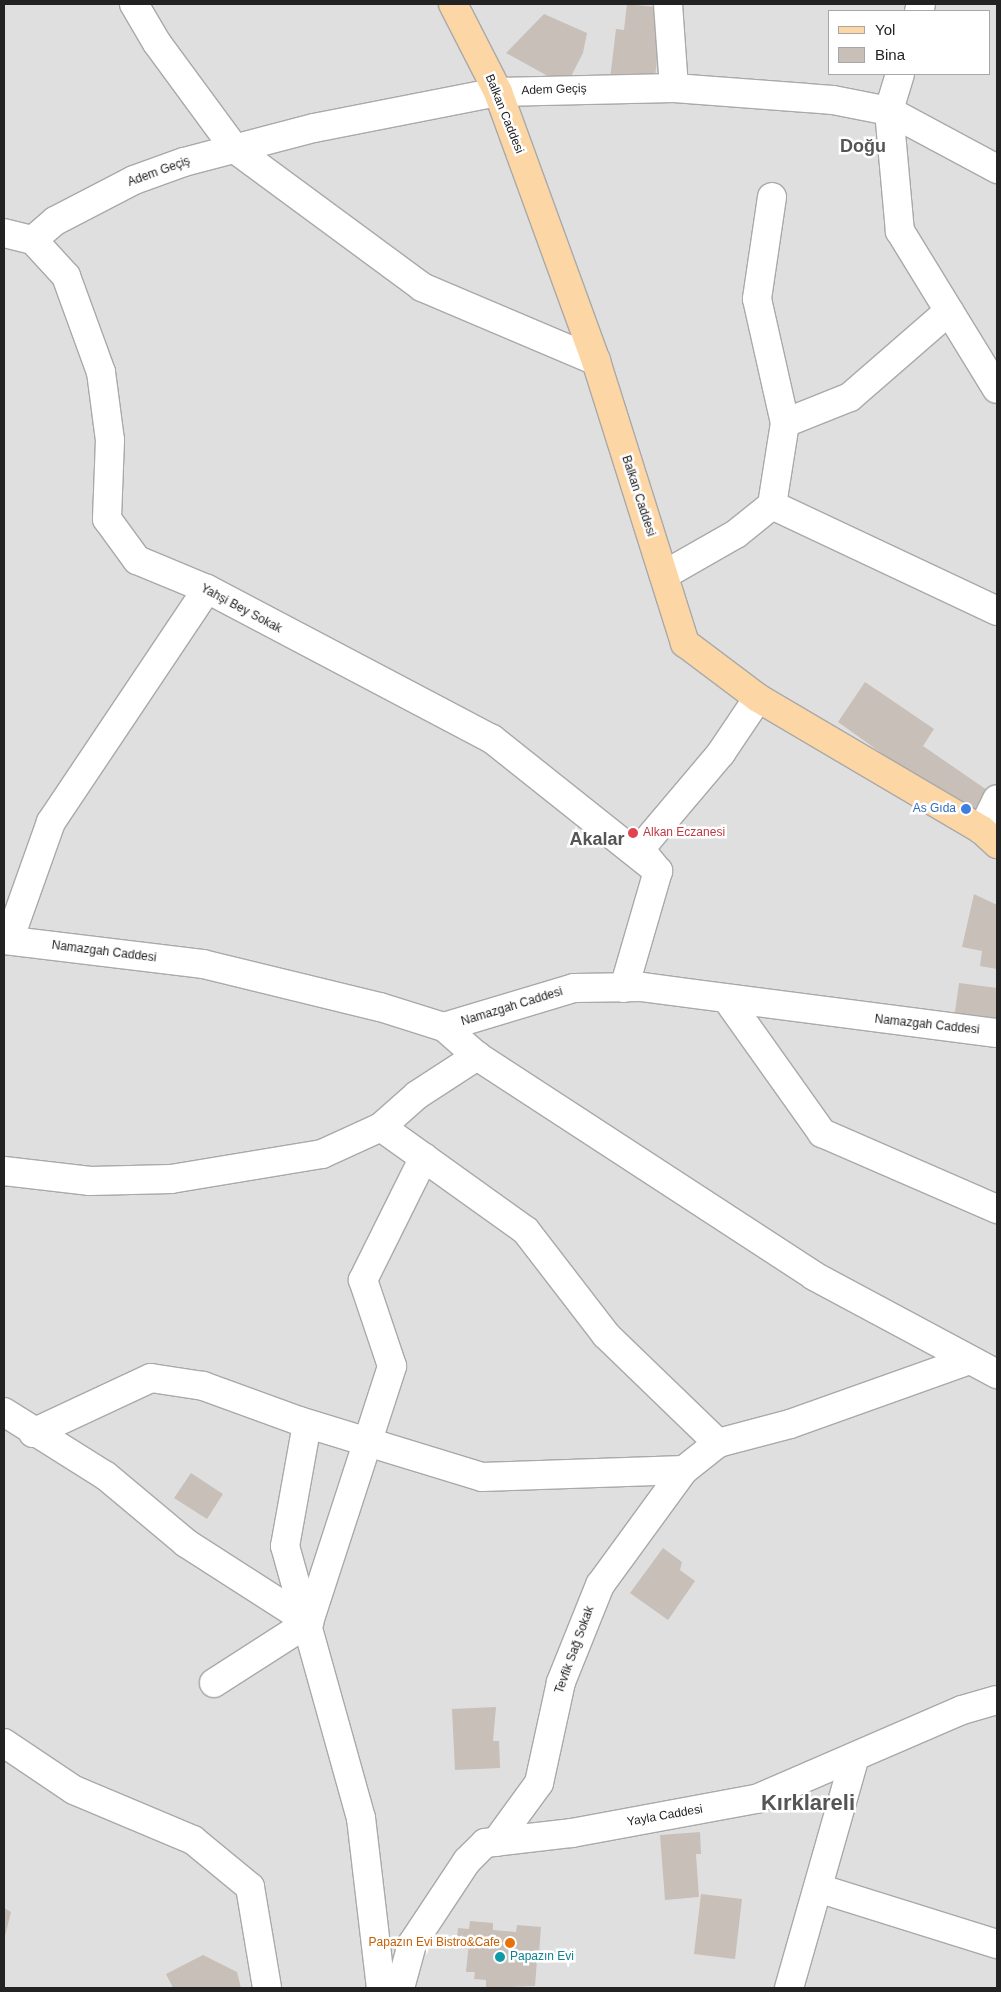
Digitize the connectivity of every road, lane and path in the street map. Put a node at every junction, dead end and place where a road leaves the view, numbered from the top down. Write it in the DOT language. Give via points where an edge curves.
graph roads {
  1 [pos="134,4"];
  2 [pos="453,4"];
  3 [pos="668,4"];
  4 [pos="900,75"];
  5 [pos="674,88"];
  6 [pos="498,92"];
  7 [pos="889,111"];
  8 [pos="235,149"];
  9 [pos="997,169"];
  10 [pos="772,197"];
  11 [pos="4,234"];
  12 [pos="33,240"];
  13 [pos="949,311"];
  14 [pos="596,361"];
  15 [pos="997,389"];
  16 [pos="785,423"];
  17 [pos="772,505"];
  18 [pos="664,575"];
  19 [pos="207,589"];
  20 [pos="997,611"];
  21 [pos="758,698"];
  22 [pos="997,799"];
  23 [pos="989,837"];
  24 [pos="658,871"];
  25 [pos="7,940"];
  26 [pos="624,988"];
  27 [pos="729,1002"];
  28 [pos="444,1027"];
  29 [pos="997,1033"];
  30 [pos="477,1056"];
  31 [pos="381,1126"];
  32 [pos="424,1157"];
  33 [pos="4,1171"];
  34 [pos="997,1209"];
  35 [pos="970,1360"];
  36 [pos="997,1374"];
  37 [pos="4,1412"];
  38 [pos="307,1424"];
  39 [pos="32,1433"];
  40 [pos="366,1442"];
  41 [pos="718,1443"];
  42 [pos="684,1470"];
  43 [pos="309,1622"];
  44 [pos="214,1683"];
  45 [pos="997,1700"];
  46 [pos="4,1743"];
  47 [pos="855,1757"];
  48 [pos="496,1842"];
  49 [pos="818,1888"];
  50 [pos="997,1944"];
  51 [pos="267,1988"];
  52 [pos="382,1988"];
  53 [pos="400,1988"];
  54 [pos="789,1988"];
  1 -- 8 [label="street" via="157,43"];
  2 -- 6 [label="main road, Balkan Caddesi"];
  3 -- 5 [label="street"];
  4 -- 7 [label="street"];
  5 -- 6 [label="street, Adem Geçiş"];
  5 -- 7 [label="street, Adem Geçiş" via="833,100"];
  6 -- 8 [label="street, Adem Geçiş"];
  6 -- 14 [label="main road, Balkan Caddesi"];
  7 -- 9 [label="street, Adem Geçiş"];
  7 -- 13 [label="street" via="900,232"];
  8 -- 12 [label="street, Adem Geçiş" via="134,180 55,221"];
  8 -- 14 [label="street" via="422,287"];
  10 -- 16 [label="street" via="757,299"];
  11 -- 12 [label="street"];
  12 -- 19 [label="street, Yahşi Bey Sokak" via="66,276 101,372 110,440 107,519 137,560"];
  13 -- 15 [label="street"];
  13 -- 16 [label="street" via="850,397"];
  14 -- 18 [label="main road, Balkan Caddesi"];
  16 -- 17 [label="street"];
  17 -- 18 [label="street" via="736,534"];
  17 -- 20 [label="street"];
  18 -- 21 [label="main road, Balkan Caddesi" via="685,643"];
  19 -- 24 [label="street, Yahşi Bey Sokak" via="492,739"];
  19 -- 25 [label="street" via="51,822"];
  21 -- 23 [label="main road, Balkan Caddesi"];
  21 -- 24 [label="street" via="721,752 640,849"];
  22 -- 23 [label="street"];
  24 -- 26 [label="street"];
  25 -- 28 [label="street, Namazgah Caddesi" via="203,964 380,1007"];
  26 -- 27 [label="street, Namazgah Caddesi"];
  26 -- 28 [label="street, Namazgah Caddesi" via="574,988"];
  27 -- 29 [label="street, Namazgah Caddesi"];
  27 -- 34 [label="street" via="822,1133"];
  28 -- 30 [label="street"];
  30 -- 31 [label="street" via="417,1095"];
  30 -- 35 [label="street" via="814,1276"];
  31 -- 32 [label="street"];
  31 -- 33 [label="street" via="322,1154 172,1179 90,1181"];
  32 -- 40 [label="street" via="364,1280 392,1366"];
  32 -- 41 [label="street" via="526,1231 606,1335"];
  35 -- 36 [label="street"];
  35 -- 41 [label="street" via="790,1424"];
  37 -- 39 [label="street"];
  38 -- 39 [label="street" via="203,1386 151,1378"];
  38 -- 40 [label="street"];
  38 -- 43 [label="street" via="285,1546"];
  39 -- 43 [label="street" via="106,1476 186,1543"];
  40 -- 42 [label="street" via="482,1477"];
  40 -- 43 [label="street"];
  41 -- 42 [label="street, Tevfik Sağ Sokak"];
  42 -- 48 [label="street, Tevfik Sağ Sokak" via="600,1585 561,1682 539,1783"];
  43 -- 44 [label="street"];
  43 -- 52 [label="street" via="318,1672 361,1818"];
  45 -- 47 [label="street, Yayla Caddesi" via="962,1710"];
  46 -- 51 [label="street" via="74,1790 193,1840 250,1887"];
  47 -- 48 [label="street, Yayla Caddesi" via="756,1799 572,1833"];
  47 -- 49 [label="street"];
  48 -- 53 [label="street, Yayla Caddesi" via="485,1843 467,1861 412,1944"];
  49 -- 50 [label="street"];
  49 -- 54 [label="street"];
}
